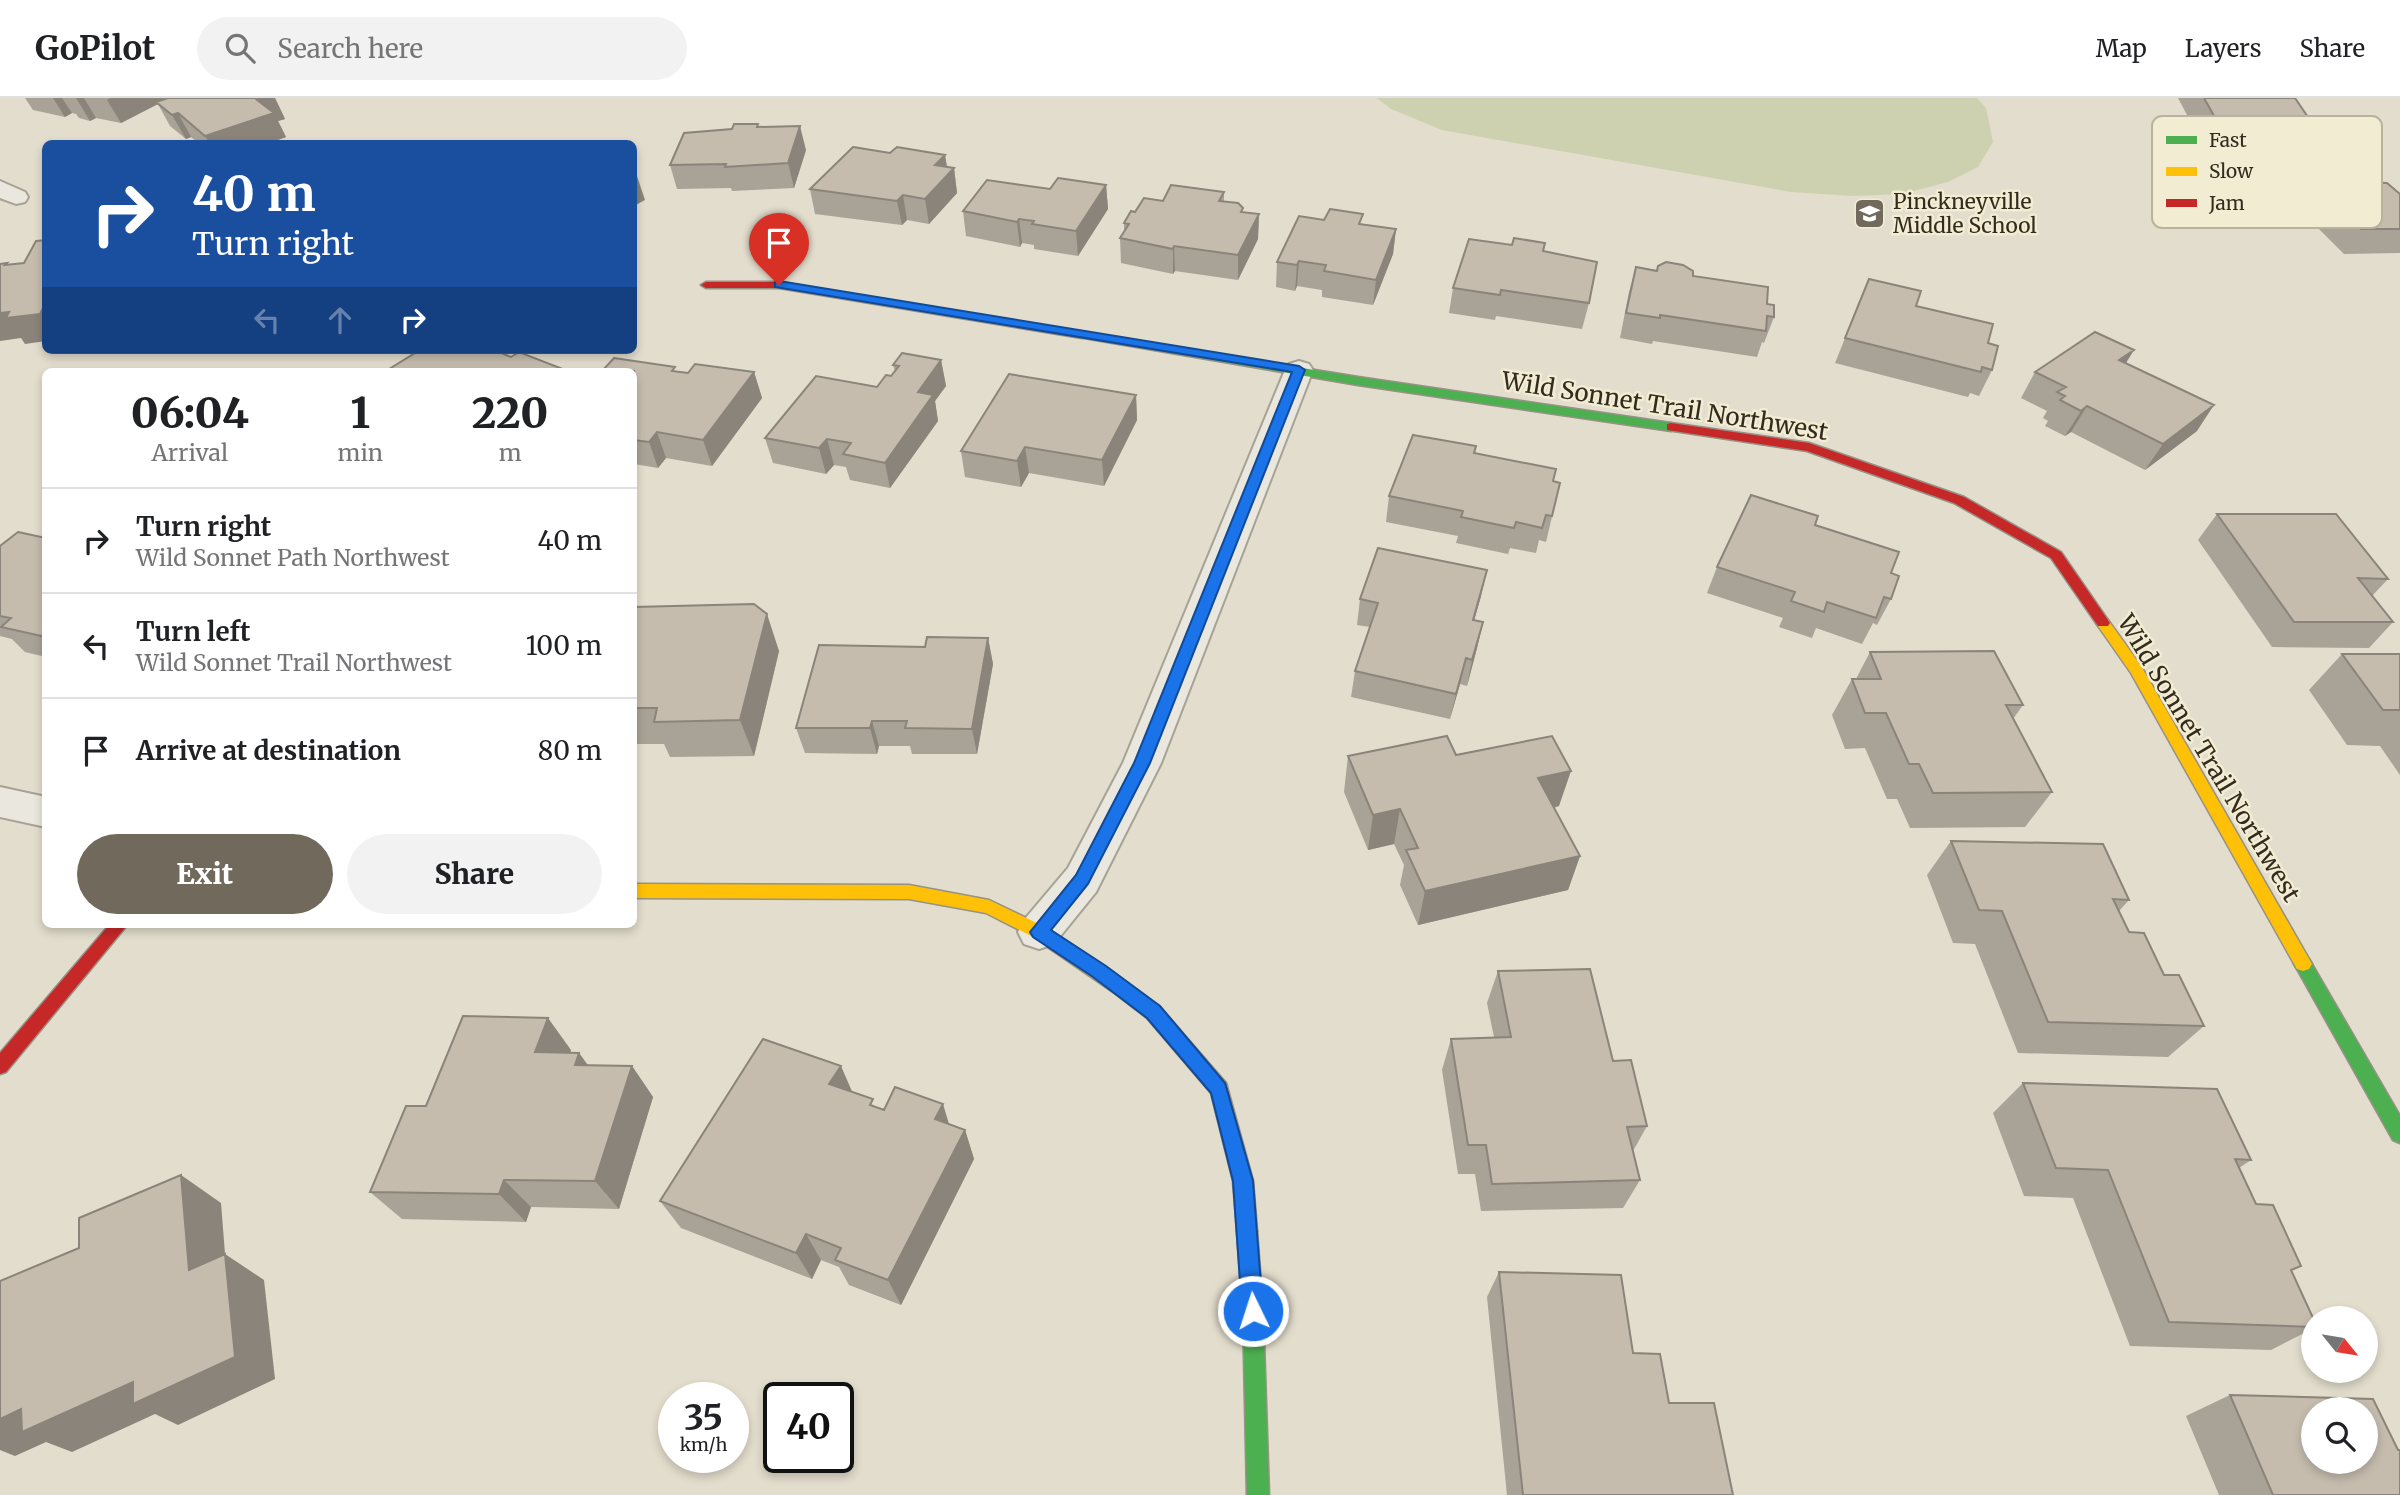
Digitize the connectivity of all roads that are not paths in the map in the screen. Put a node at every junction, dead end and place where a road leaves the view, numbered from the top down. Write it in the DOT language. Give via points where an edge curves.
graph roads {
  1 [pos="706,285"];
  2 [pos="1299,370"];
  3 [pos="0,802"];
  4 [pos="42,811"];
  5 [pos="637,891"];
  6 [pos="117,928"];
  7 [pos="1039,932"];
  8 [pos="0,1066"];
  9 [pos="2400,1134"];
  10 [pos="1258,1495"];
  1 -- 2 [label="street, Wild Sonnet Trail Northwest" via="779,285"];
  2 -- 7 [label="street" via="1142,763 1082,880"];
  2 -- 9 [label="street, Wild Sonnet Trail Northwest" via="1809,447 1959,500 2056,555 2136,670"];
  3 -- 4 [label="street"];
  5 -- 7 [label="street" via="909,892 989,907"];
  6 -- 8 [label="street"];
  7 -- 10 [label="street" via="1153,1012 1219,1089 1243,1181 1253,1311"];
}
